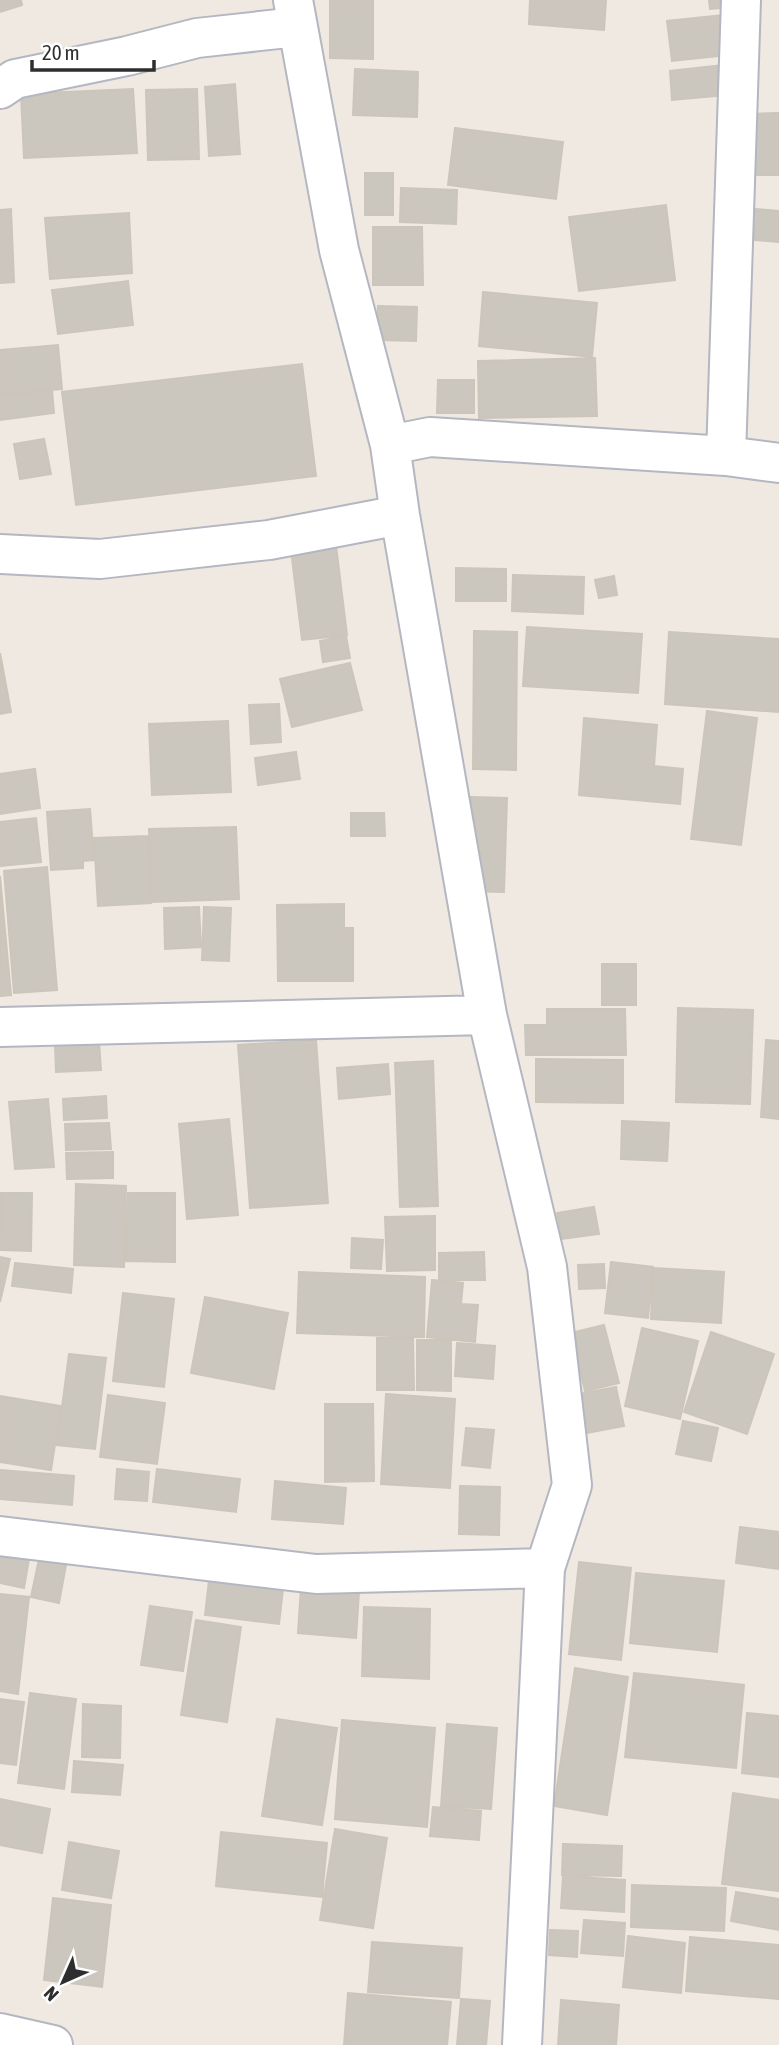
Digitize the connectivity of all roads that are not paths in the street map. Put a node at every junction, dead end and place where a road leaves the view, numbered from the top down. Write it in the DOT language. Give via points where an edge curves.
graph roads {
  1 [pos="741,0"];
  2 [pos="295,13"];
  3 [pos="0,89"];
  4 [pos="390,445"];
  5 [pos="726,456"];
  6 [pos="779,463"];
  7 [pos="400,515"];
  8 [pos="0,554"];
  9 [pos="487,1014"];
  10 [pos="0,1027"];
  11 [pos="0,1536"];
  12 [pos="545,1568"];
  13 [pos="0,2033"];
  14 [pos="53,2045"];
  15 [pos="523,2045"];
  1 -- 5 [label="street"];
  2 -- 3 [label="street" via="15,79"];
  2 -- 4 [label="street" via="339,250"];
  4 -- 5 [label="street" via="430,437"];
  4 -- 7 [label="street"];
  5 -- 6 [label="street"];
  7 -- 8 [label="street" via="269,540 100,559"];
  7 -- 9 [label="street"];
  9 -- 10 [label="street"];
  9 -- 12 [label="street" via="547,1266 572,1485"];
  11 -- 12 [label="street" via="316,1574"];
  12 -- 15 [label="street"];
  13 -- 14 [label="street"];
}
